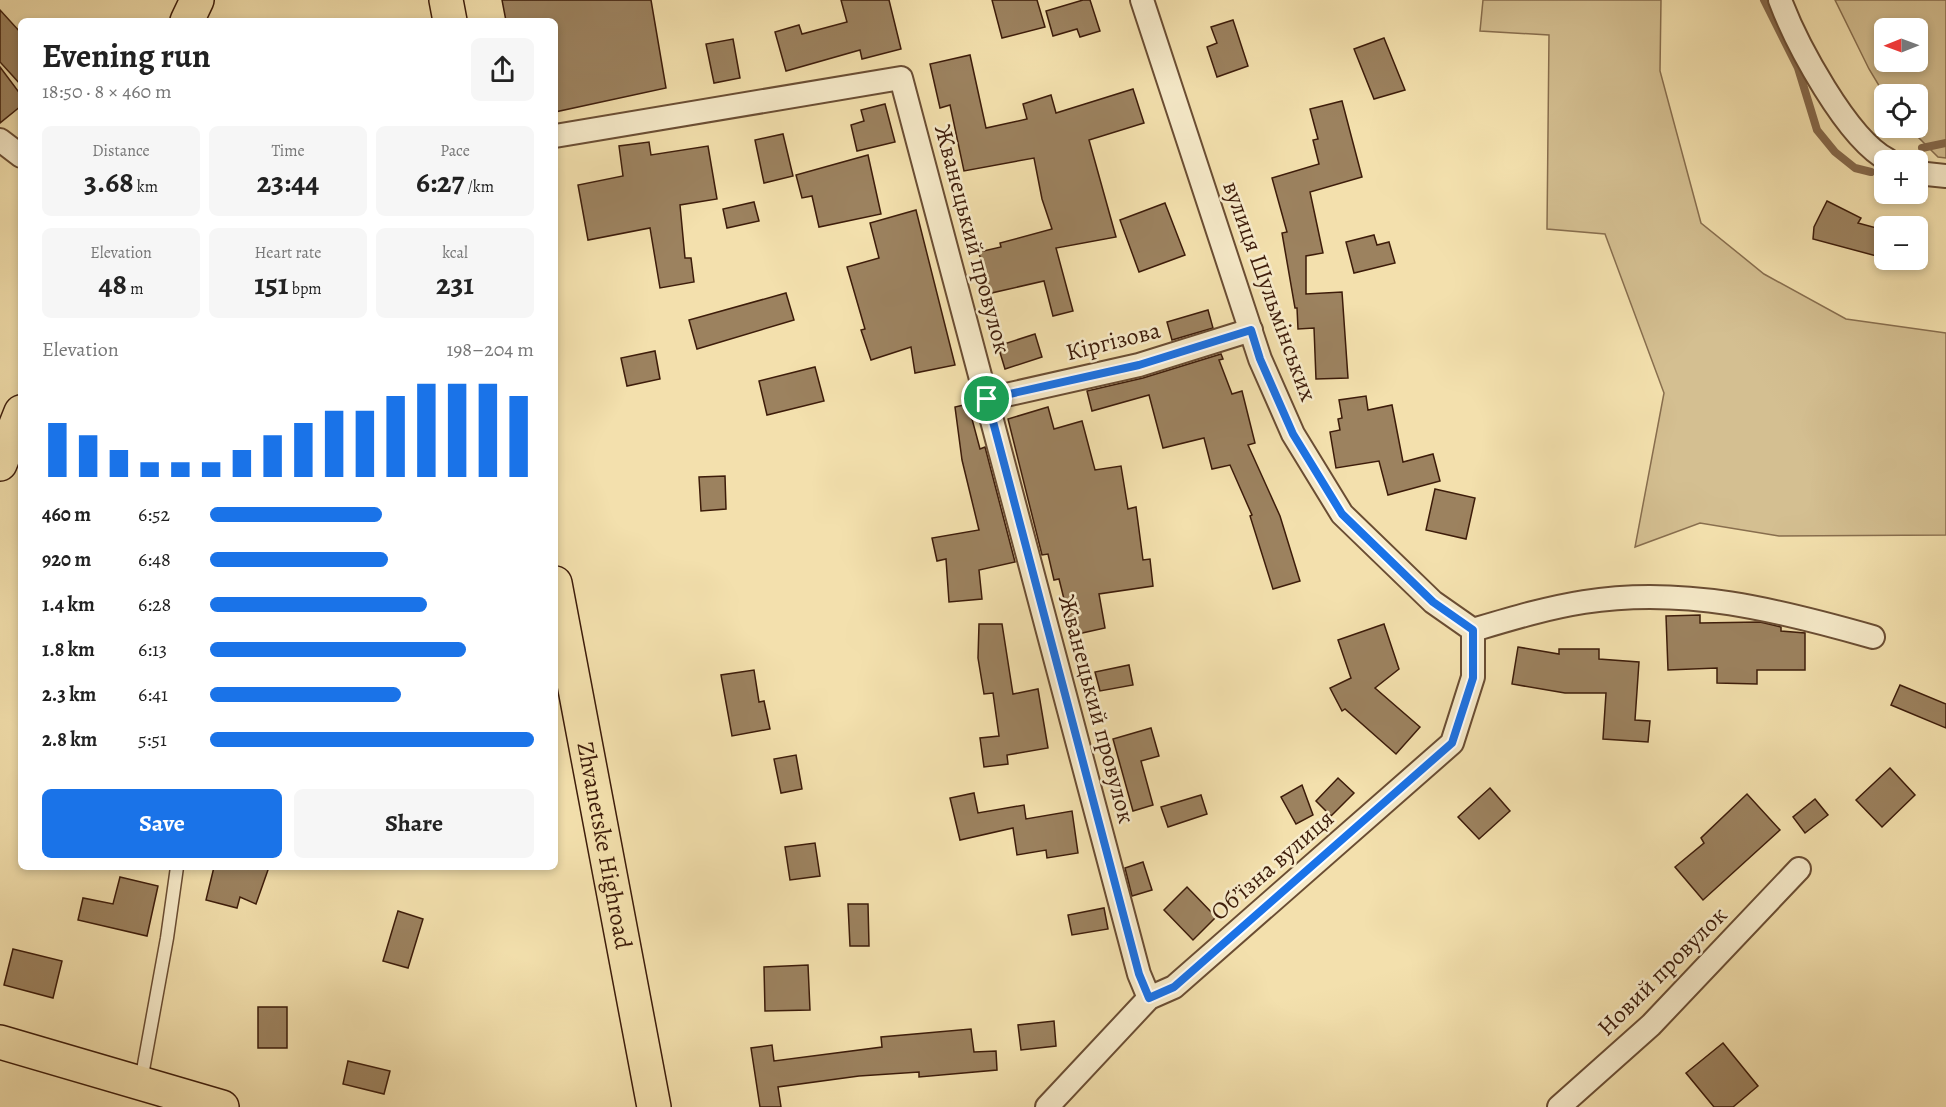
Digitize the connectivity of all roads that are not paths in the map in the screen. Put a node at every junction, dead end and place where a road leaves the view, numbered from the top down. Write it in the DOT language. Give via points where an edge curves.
graph roads {
  1 [pos="196,0"];
  2 [pos="446,0"];
  3 [pos="1143,0"];
  4 [pos="1780,0"];
  5 [pos="188,18"];
  6 [pos="449,18"];
  7 [pos="558,135"];
  8 [pos="0,140"];
  9 [pos="1876,150"];
  10 [pos="18,154"];
  11 [pos="1928,174"];
  12 [pos="1946,176"];
  13 [pos="1251,330"];
  14 [pos="987,399"];
  15 [pos="18,419"];
  16 [pos="0,464"];
  17 [pos="558,599"];
  18 [pos="1473,630"];
  19 [pos="1874,637"];
  20 [pos="1799,869"];
  21 [pos="177,870"];
  22 [pos="1149,998"];
  23 [pos="0,1042"];
  24 [pos="141,1082"];
  25 [pos="222,1107"];
  26 [pos="654,1107"];
  27 [pos="1047,1107"];
  28 [pos="1559,1107"];
  1 -- 5 [label="main road"];
  2 -- 6 [label="main road"];
  3 -- 13 [label="street, вулиця Шульмінських"];
  4 -- 9 [label="street" via="1824,85 1864,140"];
  7 -- 14 [label="street, Жванецький провулок" via="901,78"];
  8 -- 10 [label="street"];
  11 -- 12 [label="street"];
  13 -- 14 [label="street, Кіргізова" via="1139,365"];
  13 -- 18 [label="street, вулиця Шульмінських" via="1293,434 1342,514 1433,602"];
  14 -- 22 [label="street, Жванецький провулок" via="1139,974"];
  15 -- 16 [label="main road"];
  17 -- 26 [label="main road, Zhvanetske Highroad"];
  18 -- 19 [label="street" via="1587,601 1687,598 1786,612"];
  18 -- 22 [label="street, Обʼїзна вулиця" via="1473,678 1452,743 1174,987"];
  20 -- 28 [label="street, Новий провулок" via="1652,1025"];
  21 -- 24 [label="lane"];
  22 -- 27 [label="street, Обʼїзна вулиця"];
  23 -- 24 [label="main road"];
  24 -- 25 [label="main road"];
}
